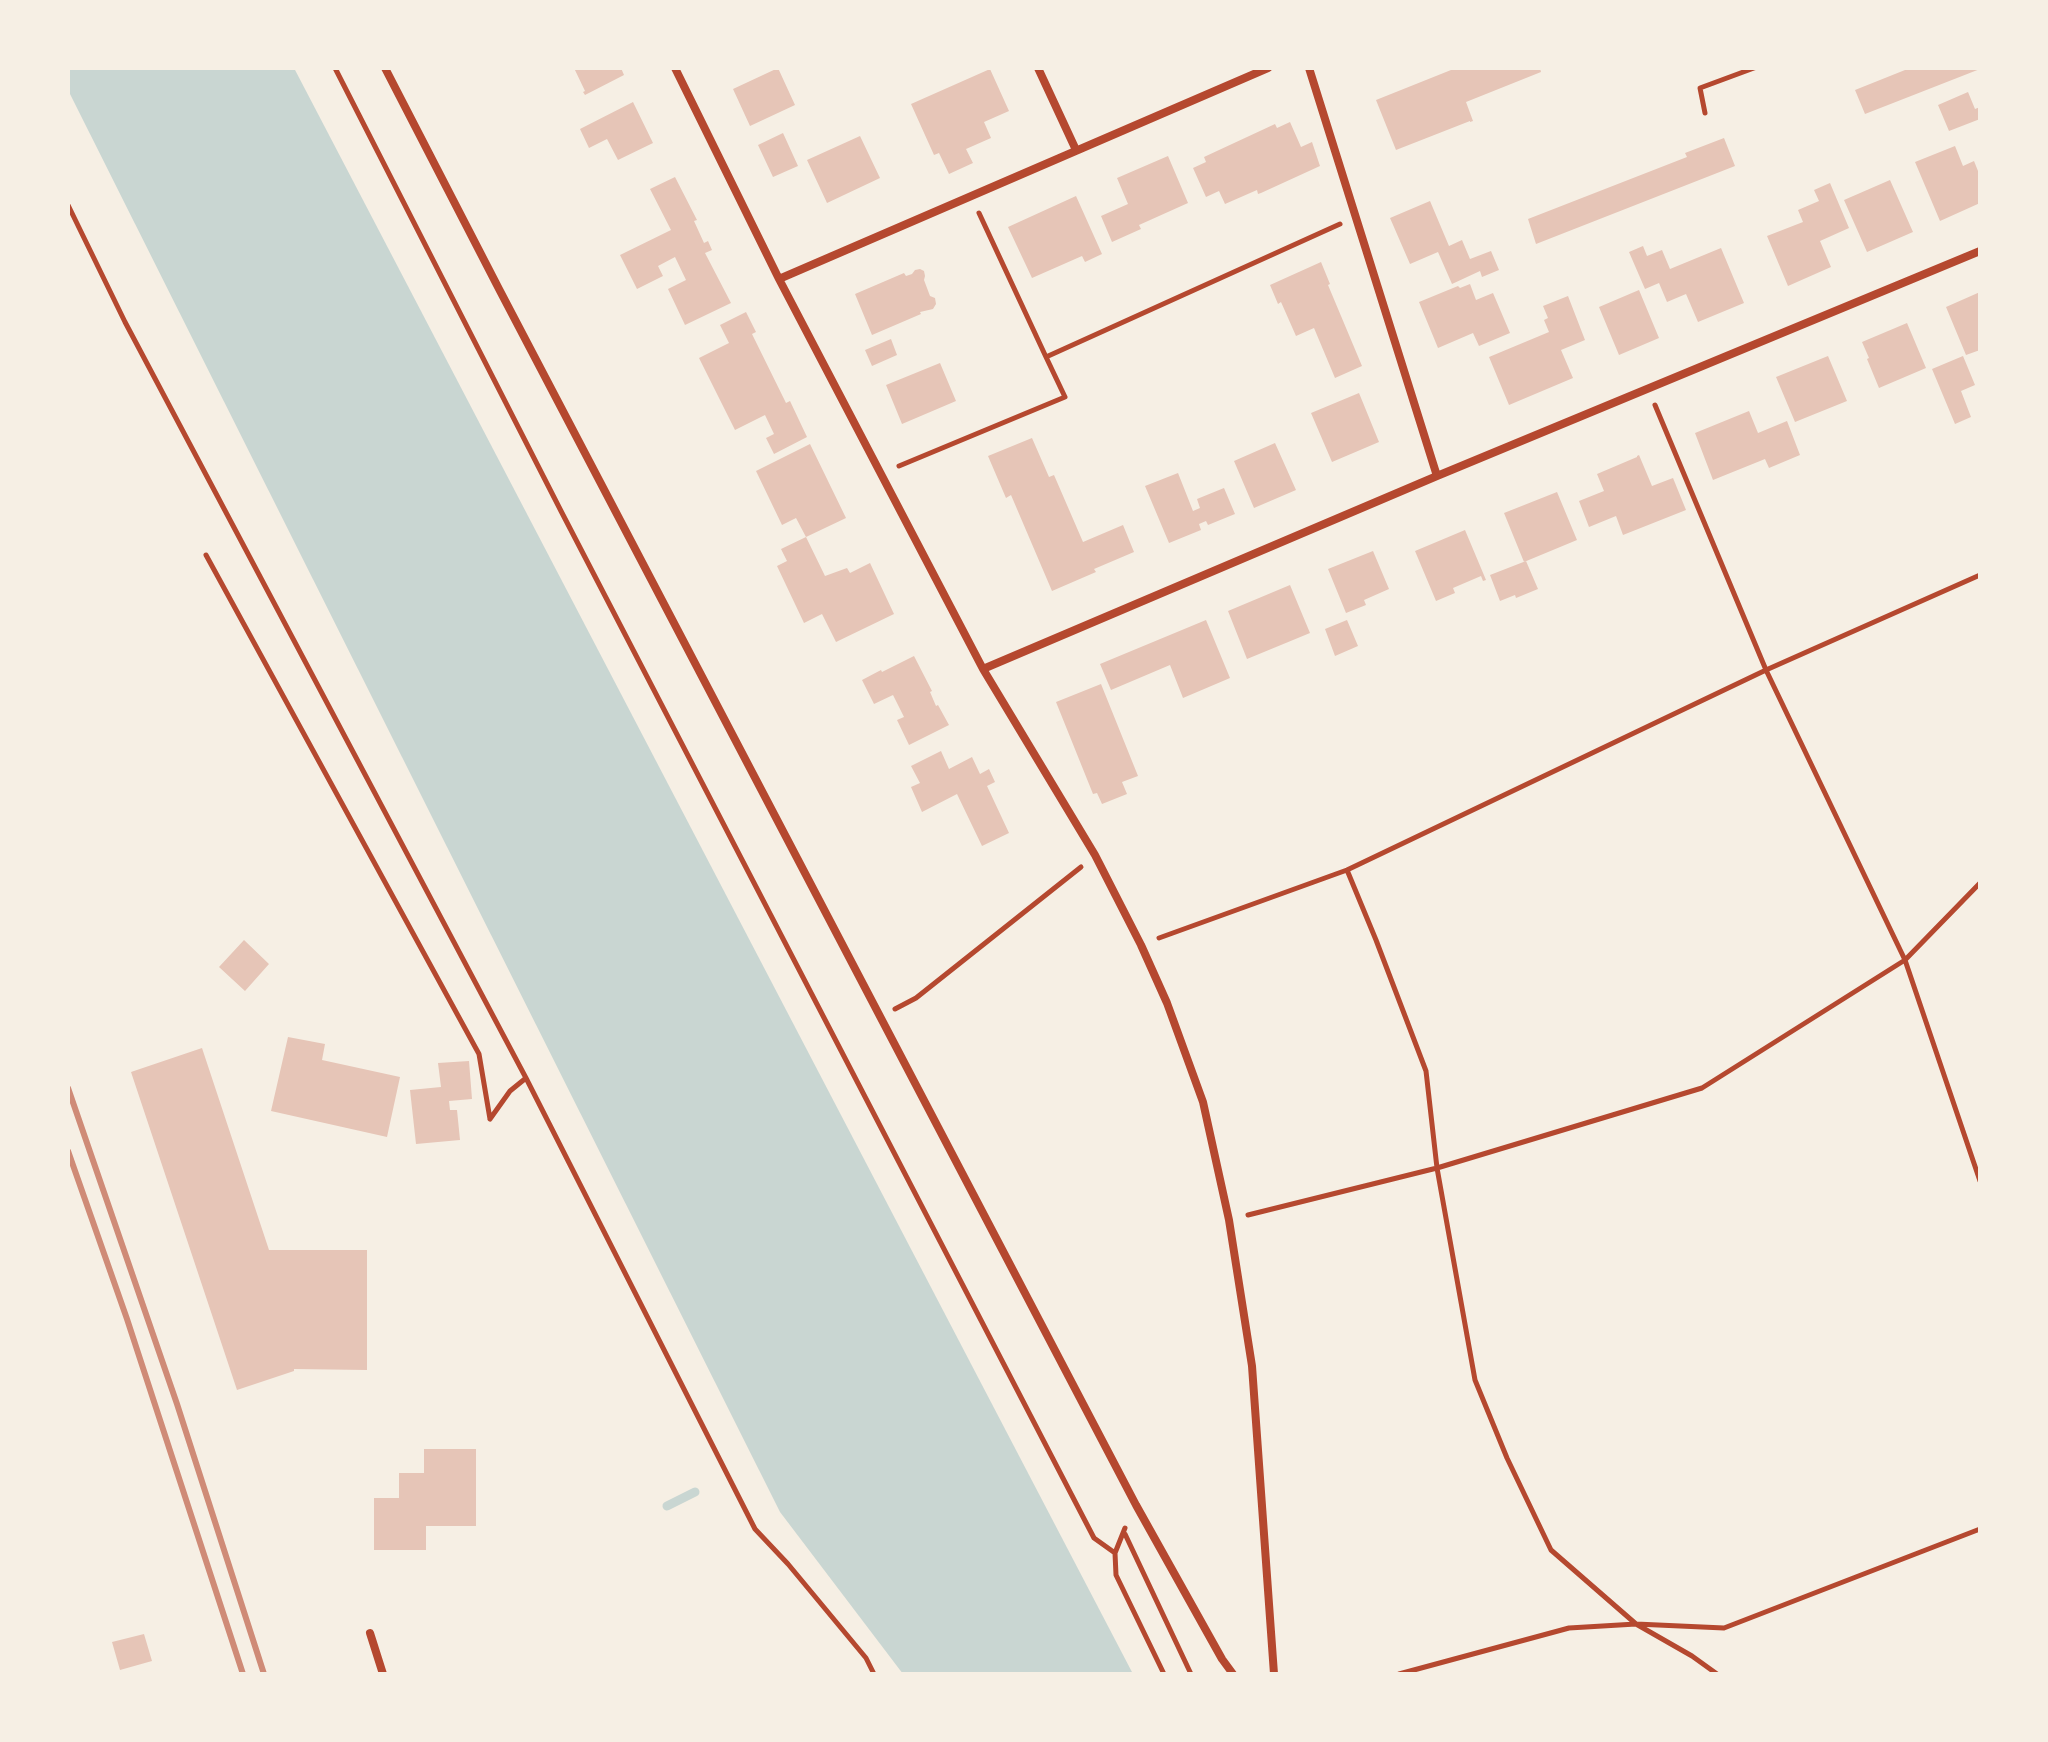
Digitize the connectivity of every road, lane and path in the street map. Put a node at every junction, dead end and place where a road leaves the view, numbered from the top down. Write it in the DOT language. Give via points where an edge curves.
graph roads {
  1 [pos="335,68"];
  2 [pos="385,68"];
  3 [pos="675,68"];
  4 [pos="1038,68"];
  5 [pos="1268,68"];
  6 [pos="1309,68"];
  7 [pos="1754,68"];
  8 [pos="1705,113"];
  9 [pos="1076,150"];
  10 [pos="971,196"];
  11 [pos="68,205"];
  12 [pos="1356,217"];
  13 [pos="1980,251"];
  14 [pos="779,279"];
  15 [pos="1046,357"];
  16 [pos="1648,389"];
  17 [pos="881,474"];
  18 [pos="1437,476"];
  19 [pos="206,555"];
  20 [pos="1980,575"];
  21 [pos="983,669"];
  22 [pos="1766,670"];
  23 [pos="1095,855"];
  24 [pos="1347,870"];
  25 [pos="1980,883"];
  26 [pos="1141,945"];
  27 [pos="1905,960"];
  28 [pos="880,1017"];
  29 [pos="526,1078"];
  30 [pos="1437,1168"];
  31 [pos="1980,1181"];
  32 [pos="1229,1220"];
  33 [pos="1980,1529"];
  34 [pos="1115,1553"];
  35 [pos="1636,1624"];
  36 [pos="370,1633"];
  37 [pos="383,1674"];
  38 [pos="876,1674"];
  39 [pos="1164,1674"];
  40 [pos="1191,1674"];
  41 [pos="1233,1674"];
  42 [pos="1274,1674"];
  43 [pos="1399,1674"];
  44 [pos="1717,1674"];
  1 -- 34 [label="path" via="1086,1524 1094,1538"];
  2 -- 28 [label="street"];
  3 -- 14 [label="street"];
  4 -- 9 [label="street"];
  5 -- 9 [label="street"];
  6 -- 12 [label="street"];
  7 -- 8 [label="path" via="1700,88"];
  9 -- 10 [label="street"];
  10 -- 14 [label="street"];
  10 -- 15 [label="path"];
  11 -- 29 [label="path"];
  12 -- 15 [label="path"];
  12 -- 18 [label="street"];
  13 -- 16 [label="street"];
  14 -- 17 [label="street"];
  15 -- 17 [label="path" via="1065,397"];
  16 -- 18 [label="street"];
  16 -- 22 [label="path"];
  17 -- 21 [label="street"];
  18 -- 21 [label="street"];
  19 -- 29 [label="path" via="479,1054 490,1119"];
  20 -- 22 [label="path"];
  21 -- 23 [label="street"];
  22 -- 24 [label="path"];
  22 -- 27 [label="path"];
  23 -- 26 [label="street"];
  23 -- 28 [label="path" via="916,998"];
  24 -- 26 [label="path"];
  24 -- 30 [label="path" via="1426,1071"];
  25 -- 27 [label="path"];
  26 -- 32 [label="street" via="1203,1102"];
  27 -- 30 [label="path" via="1702,1088"];
  27 -- 31 [label="path"];
  28 -- 41 [label="street" via="1136,1505"];
  29 -- 38 [label="path" via="755,1529"];
  30 -- 32 [label="path"];
  30 -- 35 [label="path" via="1475,1380 1507,1458 1551,1550"];
  32 -- 42 [label="street" via="1252,1366"];
  33 -- 35 [label="path" via="1724,1628"];
  34 -- 39 [label="path" via="1120,1586"];
  34 -- 40 [label="path" via="1124,1533"];
  35 -- 43 [label="path" via="1569,1628"];
  35 -- 44 [label="path"];
  36 -- 37 [label="street"];
}
